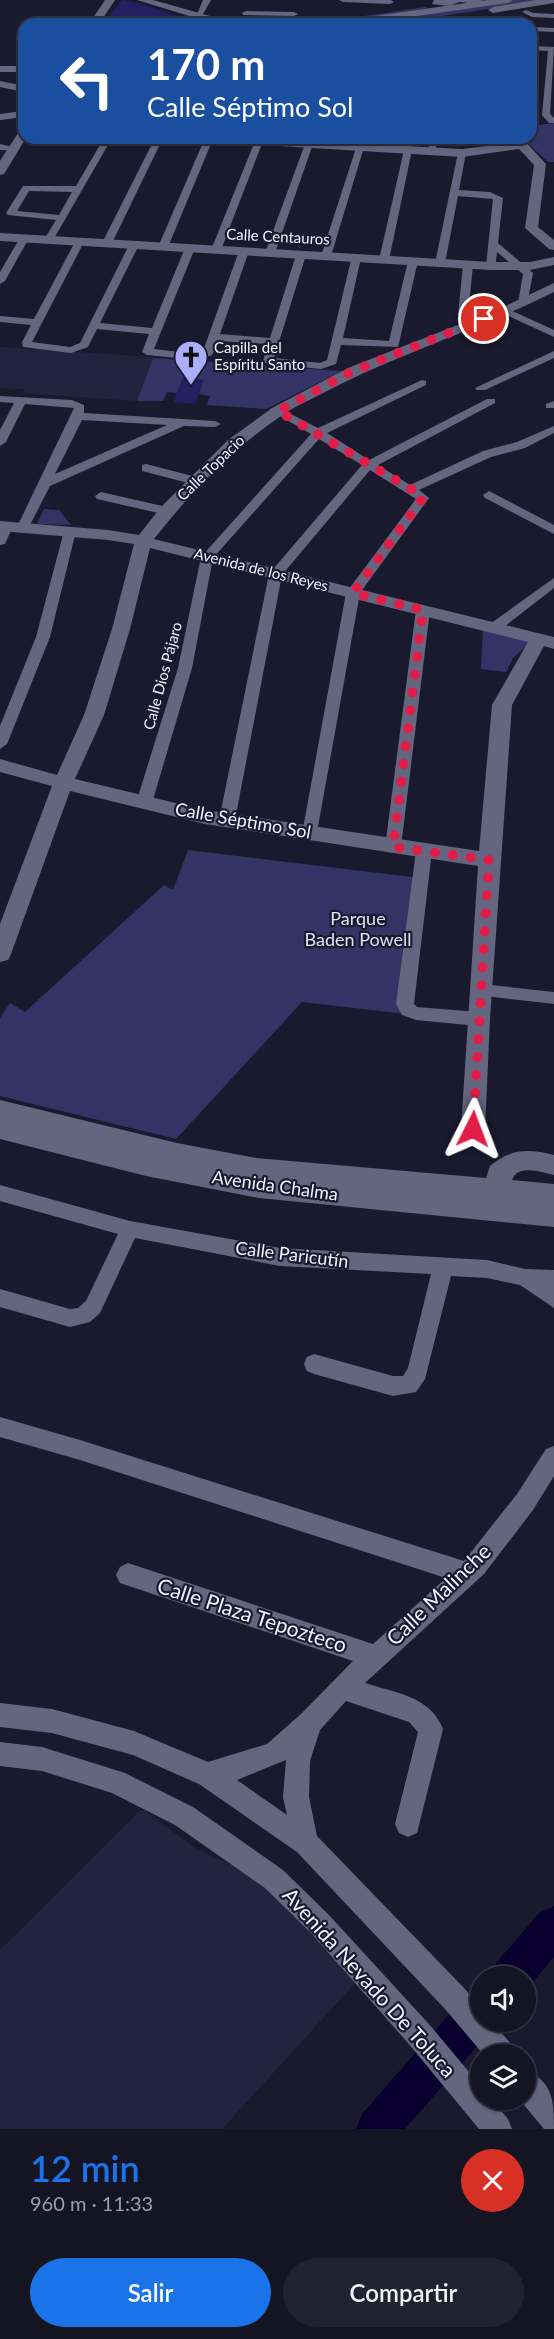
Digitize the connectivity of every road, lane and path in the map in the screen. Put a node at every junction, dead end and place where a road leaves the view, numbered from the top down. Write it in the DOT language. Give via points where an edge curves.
graph roads {
  1 [pos="110,0"];
  2 [pos="142,0"];
  3 [pos="207,0"];
  4 [pos="459,0"];
  5 [pos="508,0"];
  6 [pos="390,1"];
  7 [pos="435,1"];
  8 [pos="342,3"];
  9 [pos="486,3"];
  10 [pos="553,5"];
  11 [pos="524,9"];
  12 [pos="200,12"];
  13 [pos="184,13"];
  14 [pos="418,13"];
  15 [pos="294,14"];
  16 [pos="246,15"];
  17 [pos="554,16"];
  18 [pos="98,18"];
  19 [pos="197,18"];
  20 [pos="388,18"];
  21 [pos="393,18"];
  22 [pos="468,18"];
  23 [pos="486,18"];
  24 [pos="537,29"];
  25 [pos="554,30"];
  26 [pos="537,39"];
  27 [pos="554,39"];
  28 [pos="537,48"];
  29 [pos="553,49"];
  30 [pos="0,69"];
  31 [pos="18,69"];
  32 [pos="0,82"];
  33 [pos="18,84"];
  34 [pos="18,87"];
  35 [pos="18,115"];
  36 [pos="0,117"];
  37 [pos="553,121"];
  38 [pos="542,122"];
  39 [pos="18,142"];
  40 [pos="104,144"];
  41 [pos="156,144"];
  42 [pos="207,144"];
  43 [pos="258,144"];
  44 [pos="309,144"];
  45 [pos="344,144"];
  46 [pos="378,144"];
  47 [pos="387,144"];
  48 [pos="433,144"];
  49 [pos="509,144"];
  50 [pos="521,144"];
  51 [pos="0,147"];
  52 [pos="360,147"];
  53 [pos="14,148"];
  54 [pos="408,150"];
  55 [pos="432,151"];
  56 [pos="462,153"];
  57 [pos="0,171"];
  58 [pos="78,189"];
  59 [pos="454,192"];
  60 [pos="62,218"];
  61 [pos="0,237"];
  62 [pos="24,238"];
  63 [pos="49,240"];
  64 [pos="79,242"];
  65 [pos="552,242"];
  66 [pos="107,243"];
  67 [pos="494,244"];
  68 [pos="134,245"];
  69 [pos="163,247"];
  70 [pos="190,248"];
  71 [pos="216,250"];
  72 [pos="244,252"];
  73 [pos="270,253"];
  74 [pos="301,255"];
  75 [pos="326,256"];
  76 [pos="356,258"];
  77 [pos="384,260"];
  78 [pos="413,261"];
  79 [pos="554,261"];
  80 [pos="440,263"];
  81 [pos="468,265"];
  82 [pos="491,266"];
  83 [pos="522,266"];
  84 [pos="0,280"];
  85 [pos="554,287"];
  86 [pos="523,303"];
  87 [pos="506,311"];
  88 [pos="463,315"];
  89 [pos="0,319"];
  90 [pos="38,322"];
  91 [pos="94,326"];
  92 [pos="154,331"];
  93 [pos="554,334"];
  94 [pos="213,337"];
  95 [pos="273,341"];
  96 [pos="336,341"];
  97 [pos="554,354"];
  98 [pos="422,383"];
  99 [pos="481,388"];
  100 [pos="0,399"];
  101 [pos="21,400"];
  102 [pos="491,401"];
  103 [pos="78,411"];
  104 [pos="278,411"];
  105 [pos="183,422"];
  106 [pos="214,424"];
  107 [pos="554,429"];
  108 [pos="318,433"];
  109 [pos="0,442"];
  110 [pos="368,465"];
  111 [pos="146,468"];
  112 [pos="196,481"];
  113 [pos="46,483"];
  114 [pos="411,489"];
  115 [pos="101,495"];
  116 [pos="489,495"];
  117 [pos="167,511"];
  118 [pos="7,530"];
  119 [pos="554,530"];
  120 [pos="70,531"];
  121 [pos="143,541"];
  122 [pos="207,557"];
  123 [pos="276,574"];
  124 [pos="554,582"];
  125 [pos="353,593"];
  126 [pos="423,610"];
  127 [pos="495,627"];
  128 [pos="547,641"];
  129 [pos="0,744"];
  130 [pos="0,765"];
  131 [pos="63,783"];
  132 [pos="144,802"];
  133 [pos="227,820"];
  134 [pos="310,834"];
  135 [pos="393,847"];
  136 [pos="424,851"];
  137 [pos="489,860"];
  138 [pos="0,954"];
  139 [pos="482,990"];
  140 [pos="554,998"];
  141 [pos="478,1019"];
  142 [pos="0,1110"];
  143 [pos="0,1129"];
  144 [pos="473,1129"];
  145 [pos="554,1165"];
  146 [pos="0,1193"];
  147 [pos="554,1195"];
  148 [pos="498,1200"];
  149 [pos="554,1216"];
  150 [pos="130,1228"];
  151 [pos="443,1268"];
  152 [pos="525,1278"];
  153 [pos="554,1279"];
  154 [pos="0,1298"];
  155 [pos="554,1299"];
  156 [pos="314,1364"];
  157 [pos="0,1427"];
  158 [pos="554,1456"];
  159 [pos="466,1573"];
  160 [pos="128,1575"];
  161 [pos="376,1657"];
  162 [pos="342,1688"];
  163 [pos="0,1715"];
  164 [pos="311,1722"];
  165 [pos="0,1754"];
  166 [pos="208,1775"];
  167 [pos="408,1824"];
  168 [pos="306,1843"];
  169 [pos="493,2044"];
  170 [pos="536,2097"];
  171 [pos="554,2119"];
  172 [pos="498,2129"];
  1 -- 18 [label="street"];
  2 -- 13 [label="street"];
  3 -- 12 [label="street"];
  4 -- 7 [label="street" via="448,4"];
  4 -- 9 [label="street"];
  5 -- 9 [label="street"];
  6 -- 8 [label="street"];
  6 -- 20 [label="street"];
  7 -- 14 [label="street" via="429,9"];
  9 -- 14 [label="street"];
  10 -- 11 [label="street"];
  11 -- 17 [label="street" via="532,15"];
  11 -- 22 [label="street"];
  11 -- 23 [label="street" via="513,10 510,16 494,13"];
  13 -- 16 [label="street"];
  13 -- 19 [label="street"];
  14 -- 21 [label="street"];
  15 -- 16 [label="street"];
  24 -- 25 [label="street"];
  26 -- 27 [label="street"];
  28 -- 29 [label="street"];
  29 -- 37 [label="street" via="546,115"];
  30 -- 31 [label="street"];
  32 -- 33 [label="street"];
  32 -- 34 [label="street"];
  35 -- 36 [label="street"];
  37 -- 38 [label="street"];
  39 -- 53 [label="street"];
  40 -- 58 [label="street"];
  41 -- 66 [label="street"];
  42 -- 69 [label="street"];
  43 -- 71 [label="street"];
  44 -- 73 [label="street"];
  45 -- 52 [label="street"];
  46 -- 52 [label="street"];
  47 -- 54 [label="street"];
  48 -- 55 [label="street"];
  49 -- 56 [label="street"];
  50 -- 65 [label="street" via="540,164 531,228"];
  51 -- 53 [label="street"];
  52 -- 75 [label="street"];
  53 -- 57 [label="street"];
  54 -- 55 [label="street"];
  54 -- 77 [label="street"];
  55 -- 56 [label="street"];
  56 -- 59 [label="street"];
  58 -- 60 [label="street"];
  58 -- 60 [label="street" via="26,188 11,213"];
  59 -- 67 [label="street" via="498,198"];
  59 -- 80 [label="street"];
  60 -- 63 [label="street"];
  61 -- 62 [label="street, Calle Centauros"];
  62 -- 63 [label="street, Calle Centauros"];
  62 -- 84 [label="street"];
  63 -- 64 [label="street, Calle Centauros"];
  64 -- 66 [label="street, Calle Centauros"];
  64 -- 90 [label="street"];
  66 -- 68 [label="street, Calle Centauros"];
  67 -- 82 [label="street"];
  67 -- 83 [label="street"];
  68 -- 69 [label="street, Calle Centauros"];
  68 -- 91 [label="street"];
  69 -- 70 [label="street, Calle Centauros"];
  70 -- 71 [label="street, Calle Centauros"];
  70 -- 92 [label="street"];
  71 -- 72 [label="street, Calle Centauros"];
  72 -- 73 [label="street, Calle Centauros"];
  72 -- 94 [label="street"];
  73 -- 74 [label="street, Calle Centauros"];
  74 -- 75 [label="street, Calle Centauros"];
  74 -- 95 [label="street"];
  75 -- 76 [label="street, Calle Centauros"];
  76 -- 77 [label="street, Calle Centauros"];
  76 -- 96 [label="street"];
  77 -- 78 [label="street, Calle Centauros"];
  78 -- 80 [label="street, Calle Centauros"];
  78 -- 96 [label="street" via="394,345"];
  79 -- 83 [label="street, Calle Centauros"];
  80 -- 81 [label="street, Calle Centauros"];
  81 -- 82 [label="street, Calle Centauros"];
  81 -- 88 [label="street"];
  82 -- 83 [label="street, Calle Centauros"];
  83 -- 86 [label="street" via="528,273"];
  85 -- 86 [label="street, Calle Topacio"];
  86 -- 87 [label="street, Calle Topacio"];
  87 -- 93 [label="street"];
  87 -- 104 [label="street, Calle Topacio" via="353,371"];
  89 -- 90 [label="street"];
  90 -- 91 [label="street" via="27,345 80,349"];
  91 -- 92 [label="street"];
  92 -- 94 [label="street" via="147,352 203,356 208,353"];
  94 -- 95 [label="street"];
  95 -- 96 [label="street" via="268,361 327,365 332,362"];
  97 -- 99 [label="street"];
  98 -- 108 [label="street"];
  100 -- 101 [label="street"];
  101 -- 103 [label="street"];
  101 -- 109 [label="street"];
  102 -- 110 [label="street"];
  103 -- 105 [label="street"];
  103 -- 113 [label="street"];
  104 -- 108 [label="street"];
  104 -- 112 [label="street, Calle Topacio" via="234,443"];
  105 -- 106 [label="street"];
  105 -- 113 [label="street"];
  107 -- 114 [label="street"];
  108 -- 110 [label="street"];
  108 -- 122 [label="street"];
  110 -- 114 [label="street"];
  110 -- 123 [label="street"];
  111 -- 112 [label="street"];
  112 -- 117 [label="street, Calle Topacio"];
  113 -- 118 [label="street"];
  114 -- 125 [label="street" via="423,498"];
  115 -- 117 [label="street"];
  116 -- 119 [label="street"];
  117 -- 121 [label="street, Calle Topacio"];
  118 -- 120 [label="street, Avenida de los Reyes"];
  120 -- 121 [label="street, Avenida de los Reyes"];
  120 -- 129 [label="street" via="43,637"];
  121 -- 122 [label="street, Avenida de los Reyes"];
  121 -- 131 [label="street" via="94,715"];
  122 -- 123 [label="street, Avenida de los Reyes"];
  122 -- 132 [label="street, Calle Dios Pájaro" via="186,668"];
  123 -- 125 [label="street, Avenida de los Reyes"];
  123 -- 133 [label="street"];
  124 -- 127 [label="street"];
  125 -- 126 [label="street, Avenida de los Reyes"];
  125 -- 134 [label="street"];
  126 -- 127 [label="street, Avenida de los Reyes"];
  126 -- 135 [label="street"];
  127 -- 128 [label="street, Avenida de los Reyes"];
  128 -- 137 [label="street" via="510,687 502,705"];
  130 -- 131 [label="street, Calle Séptimo Sol"];
  131 -- 132 [label="street, Calle Séptimo Sol"];
  131 -- 138 [label="street"];
  132 -- 133 [label="street, Calle Séptimo Sol"];
  133 -- 134 [label="street, Calle Séptimo Sol"];
  134 -- 135 [label="street, Calle Séptimo Sol"];
  135 -- 136 [label="street, Calle Séptimo Sol"];
  136 -- 137 [label="street, Calle Séptimo Sol"];
  136 -- 141 [label="street" via="405,1004 416,1013"];
  137 -- 139 [label="street"];
  139 -- 140 [label="street"];
  139 -- 141 [label="street"];
  141 -- 144 [label="street"];
  142 -- 148 [label="street, Avenida Chalma" via="177,1154"];
  143 -- 148 [label="street, Avenida Chalma" via="146,1166 259,1187"];
  145 -- 148 [label="street" via="510,1162 499,1173"];
  146 -- 150 [label="street, Calle Paricutín"];
  147 -- 148 [label="street, Avenida Chalma"];
  148 -- 149 [label="street, Avenida Chalma"];
  150 -- 151 [label="street, Calle Paricutín" via="280,1257"];
  150 -- 154 [label="street" via="93,1307 83,1316 70,1318"];
  151 -- 152 [label="street, Calle Paricutín" via="487,1269"];
  151 -- 156 [label="street" via="418,1372 409,1385 393,1386"];
  152 -- 153 [label="street, Calle Paricutín"];
  152 -- 155 [label="street"];
  157 -- 159 [label="street"];
  158 -- 159 [label="street, Calle Malinche" via="525,1502 476,1566"];
  159 -- 161 [label="street, Calle Malinche"];
  160 -- 161 [label="street, Calle Plaza Tepozteco"];
  161 -- 162 [label="street, Calle Malinche"];
  162 -- 164 [label="street, Calle Malinche"];
  162 -- 167 [label="street" via="417,1712 431,1729"];
  163 -- 166 [label="street" via="52,1721 134,1743"];
  164 -- 166 [label="street, Calle Malinche" via="275,1753"];
  164 -- 168 [label="street, Calle Malinche" via="298,1761 296,1797"];
  165 -- 172 [label="street, Avenida Nevado De Toluca" via="42,1759 116,1782 184,1816 274,1879 418,2033"];
  166 -- 168 [label="street"];
  168 -- 169 [label="street"];
  170 -- 171 [label="street"];
}
